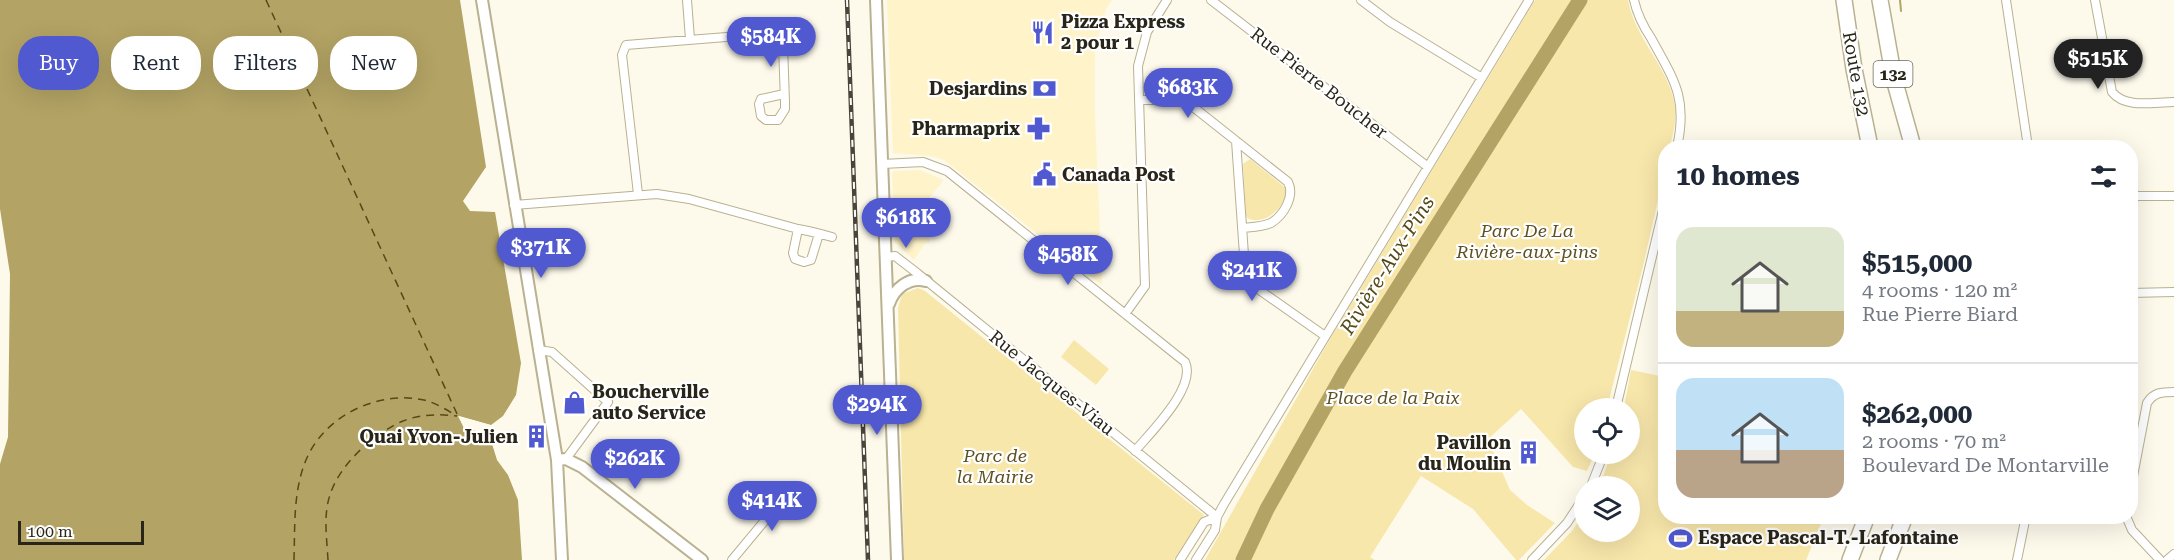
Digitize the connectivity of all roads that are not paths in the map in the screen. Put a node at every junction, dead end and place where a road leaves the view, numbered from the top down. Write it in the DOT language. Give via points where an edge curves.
graph roads {
  1 [pos="482,0"];
  2 [pos="687,0"];
  3 [pos="876,0"];
  4 [pos="1167,0"];
  5 [pos="1211,0"];
  6 [pos="1361,0"];
  7 [pos="1529,0"];
  8 [pos="1634,0"];
  9 [pos="1844,0"];
  10 [pos="1880,0"];
  11 [pos="2006,0"];
  12 [pos="2095,0"];
  13 [pos="1372,3"];
  14 [pos="690,39"];
  15 [pos="1482,78"];
  16 [pos="784,94"];
  17 [pos="1139,100"];
  18 [pos="2174,102"];
  19 [pos="1678,140"];
  20 [pos="1869,140"];
  21 [pos="1911,140"];
  22 [pos="2027,140"];
  23 [pos="1236,141"];
  24 [pos="882,164"];
  25 [pos="1428,167"];
  26 [pos="638,194"];
  27 [pos="2138,196"];
  28 [pos="2174,196"];
  29 [pos="514,205"];
  30 [pos="1242,228"];
  31 [pos="798,229"];
  32 [pos="1658,231"];
  33 [pos="819,234"];
  34 [pos="832,237"];
  35 [pos="885,257"];
  36 [pos="926,281"];
  37 [pos="2174,292"];
  38 [pos="2138,293"];
  39 [pos="887,310"];
  40 [pos="1125,314"];
  41 [pos="1325,336"];
  42 [pos="537,350"];
  43 [pos="2174,392"];
  44 [pos="1618,398"];
  45 [pos="2138,450"];
  46 [pos="1135,451"];
  47 [pos="561,459"];
  48 [pos="792,488"];
  49 [pos="1574,512"];
  50 [pos="1217,517"];
  51 [pos="1865,524"];
  52 [pos="1902,524"];
  53 [pos="2024,524"];
  54 [pos="2129,524"];
  55 [pos="2174,554"];
  56 [pos="562,560"];
  57 [pos="702,560"];
  58 [pos="732,560"];
  59 [pos="897,560"];
  60 [pos="1180,560"];
  61 [pos="1196,560"];
  62 [pos="1532,560"];
  63 [pos="1850,560"];
  64 [pos="1888,560"];
  65 [pos="2017,560"];
  66 [pos="2160,560"];
  67 [pos="2167,560"];
  1 -- 29 [label="street"];
  2 -- 14 [label="street"];
  3 -- 24 [label="street"];
  4 -- 17 [label="street" via="1143,43 1138,66"];
  5 -- 25 [label="street, Rue Pierre Boucher"];
  6 -- 13 [label="street"];
  7 -- 15 [label="street"];
  8 -- 19 [label="street" via="1638,17 1678,88 1683,108"];
  9 -- 20 [label="highway, Route 132 / 132"];
  10 -- 21 [label="highway, Route 132 / 132" via="1894,79"];
  11 -- 22 [label="street"];
  12 -- 18 [label="street" via="2112,92 2127,103"];
  13 -- 15 [label="street"];
  14 -- 16 [label="street" via="770,32 780,36"];
  14 -- 26 [label="street" via="626,45 622,55"];
  15 -- 25 [label="street"];
  17 -- 23 [label="street" via="1185,102"];
  17 -- 40 [label="street" via="1146,286"];
  23 -- 30 [label="street"];
  23 -- 30 [label="street" via="1282,176 1291,188 1290,200 1275,220"];
  24 -- 35 [label="street"];
  24 -- 40 [label="street" via="923,162 947,171"];
  25 -- 41 [label="street"];
  26 -- 29 [label="street"];
  26 -- 31 [label="street" via="688,199"];
  27 -- 28 [label="street"];
  29 -- 42 [label="street"];
  30 -- 41 [label="street" via="1248,282"];
  31 -- 33 [label="street"];
  31 -- 33 [label="street" via="793,257 804,262 813,257"];
  32 -- 44 [label="street"];
  33 -- 34 [label="street"];
  35 -- 36 [label="street, Rue Jacques-Viau" via="895,256"];
  35 -- 39 [label="street"];
  36 -- 39 [label="street" via="916,279 897,289"];
  36 -- 46 [label="street, Rue Jacques-Viau"];
  37 -- 38 [label="street"];
  39 -- 59 [label="street"];
  40 -- 46 [label="street" via="1188,369 1186,383 1169,411"];
  41 -- 50 [label="street"];
  42 -- 47 [label="street"];
  42 -- 47 [label="street" via="552,352 608,402"];
  43 -- 45 [label="street" via="2159,392 2147,402"];
  46 -- 50 [label="street, Rue Jacques-Viau"];
  47 -- 56 [label="street"];
  47 -- 57 [label="street" via="582,466"];
  48 -- 58 [label="street"];
  49 -- 62 [label="street"];
  50 -- 60 [label="street" via="1204,522"];
  50 -- 61 [label="street" via="1215,530"];
  51 -- 63 [label="highway"];
  52 -- 64 [label="highway"];
  53 -- 65 [label="street"];
  54 -- 66 [label="street"];
  55 -- 67 [label="street"];
}
